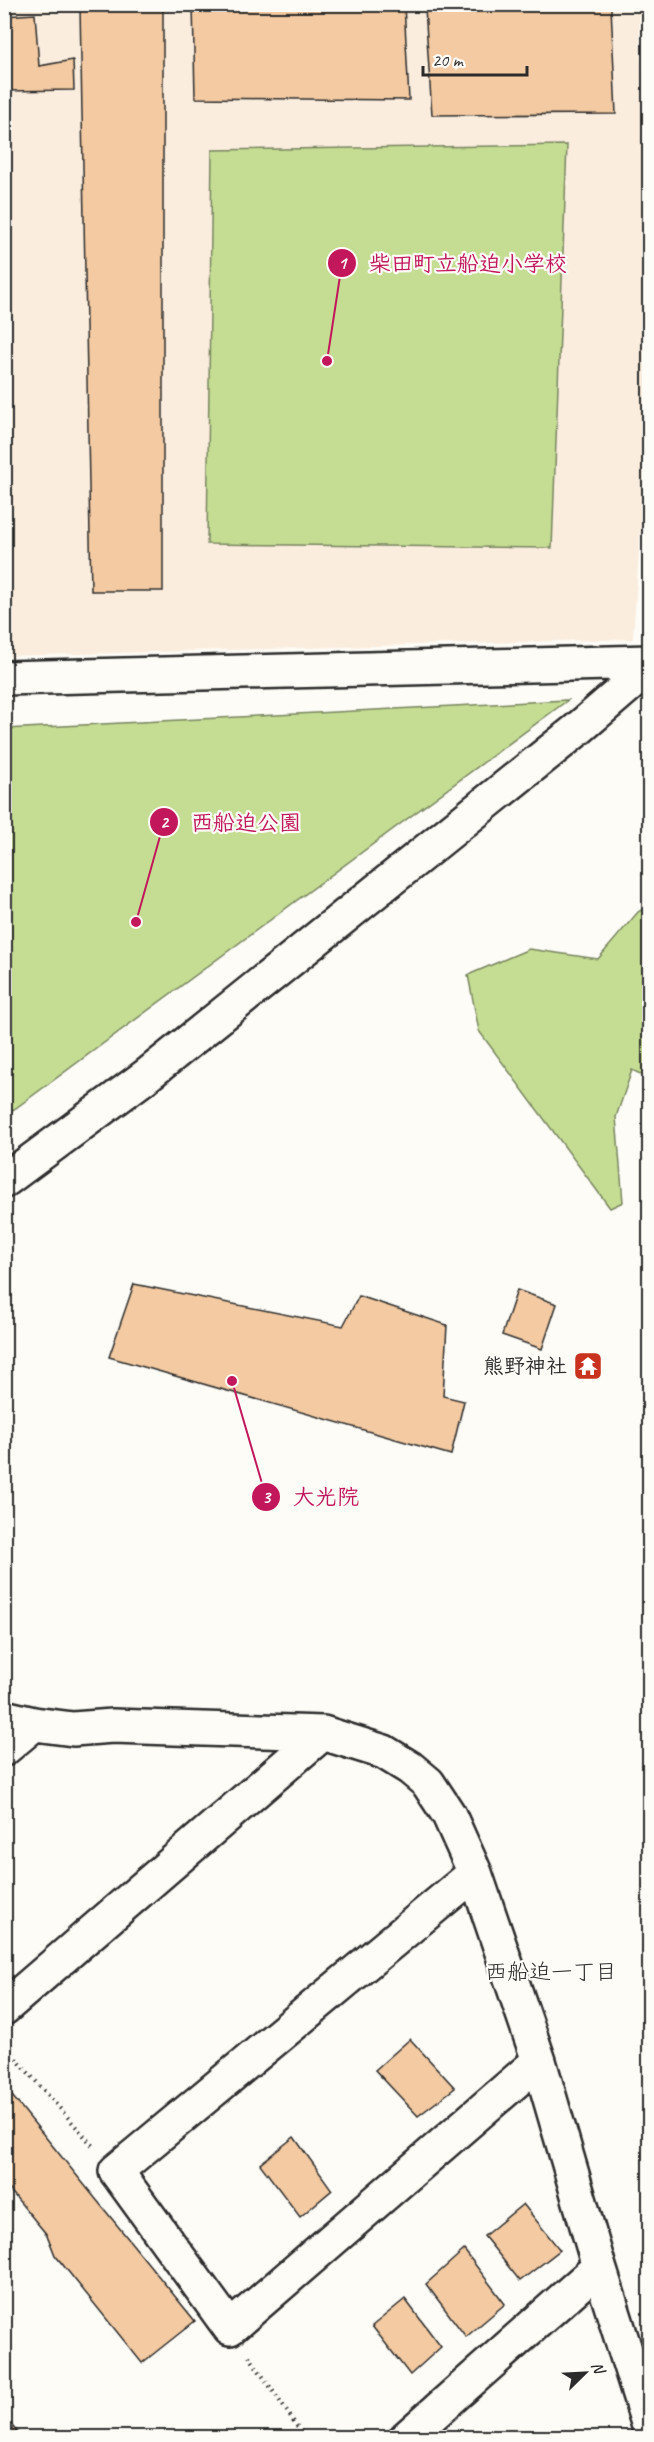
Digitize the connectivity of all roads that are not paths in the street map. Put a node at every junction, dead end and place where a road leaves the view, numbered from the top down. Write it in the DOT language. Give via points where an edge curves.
graph roads {
  1 [pos="650,662"];
  2 [pos="650,667"];
  3 [pos="4,678"];
  4 [pos="4,1181"];
  5 [pos="19,1721"];
  6 [pos="323,1733"];
  7 [pos="4,1749"];
  8 [pos="475,1873"];
  9 [pos="4,2008"];
  10 [pos="540,2061"];
  11 [pos="599,2267"];
  12 [pos="650,2429"];
  13 [pos="406,2438"];
  1 -- 3 [label="street"];
  2 -- 4 [label="street" via="146,1076"];
  5 -- 6 [label="street" via="73,1729 112,1726"];
  5 -- 7 [label="street"];
  6 -- 8 [label="street" via="384,1752 428,1783 449,1815"];
  6 -- 9 [label="street"];
  8 -- 10 [label="street"];
  8 -- 10 [label="street" via="116,2171 230,2328"];
  10 -- 11 [label="street"];
  11 -- 12 [label="street"];
  11 -- 13 [label="street"];
}
